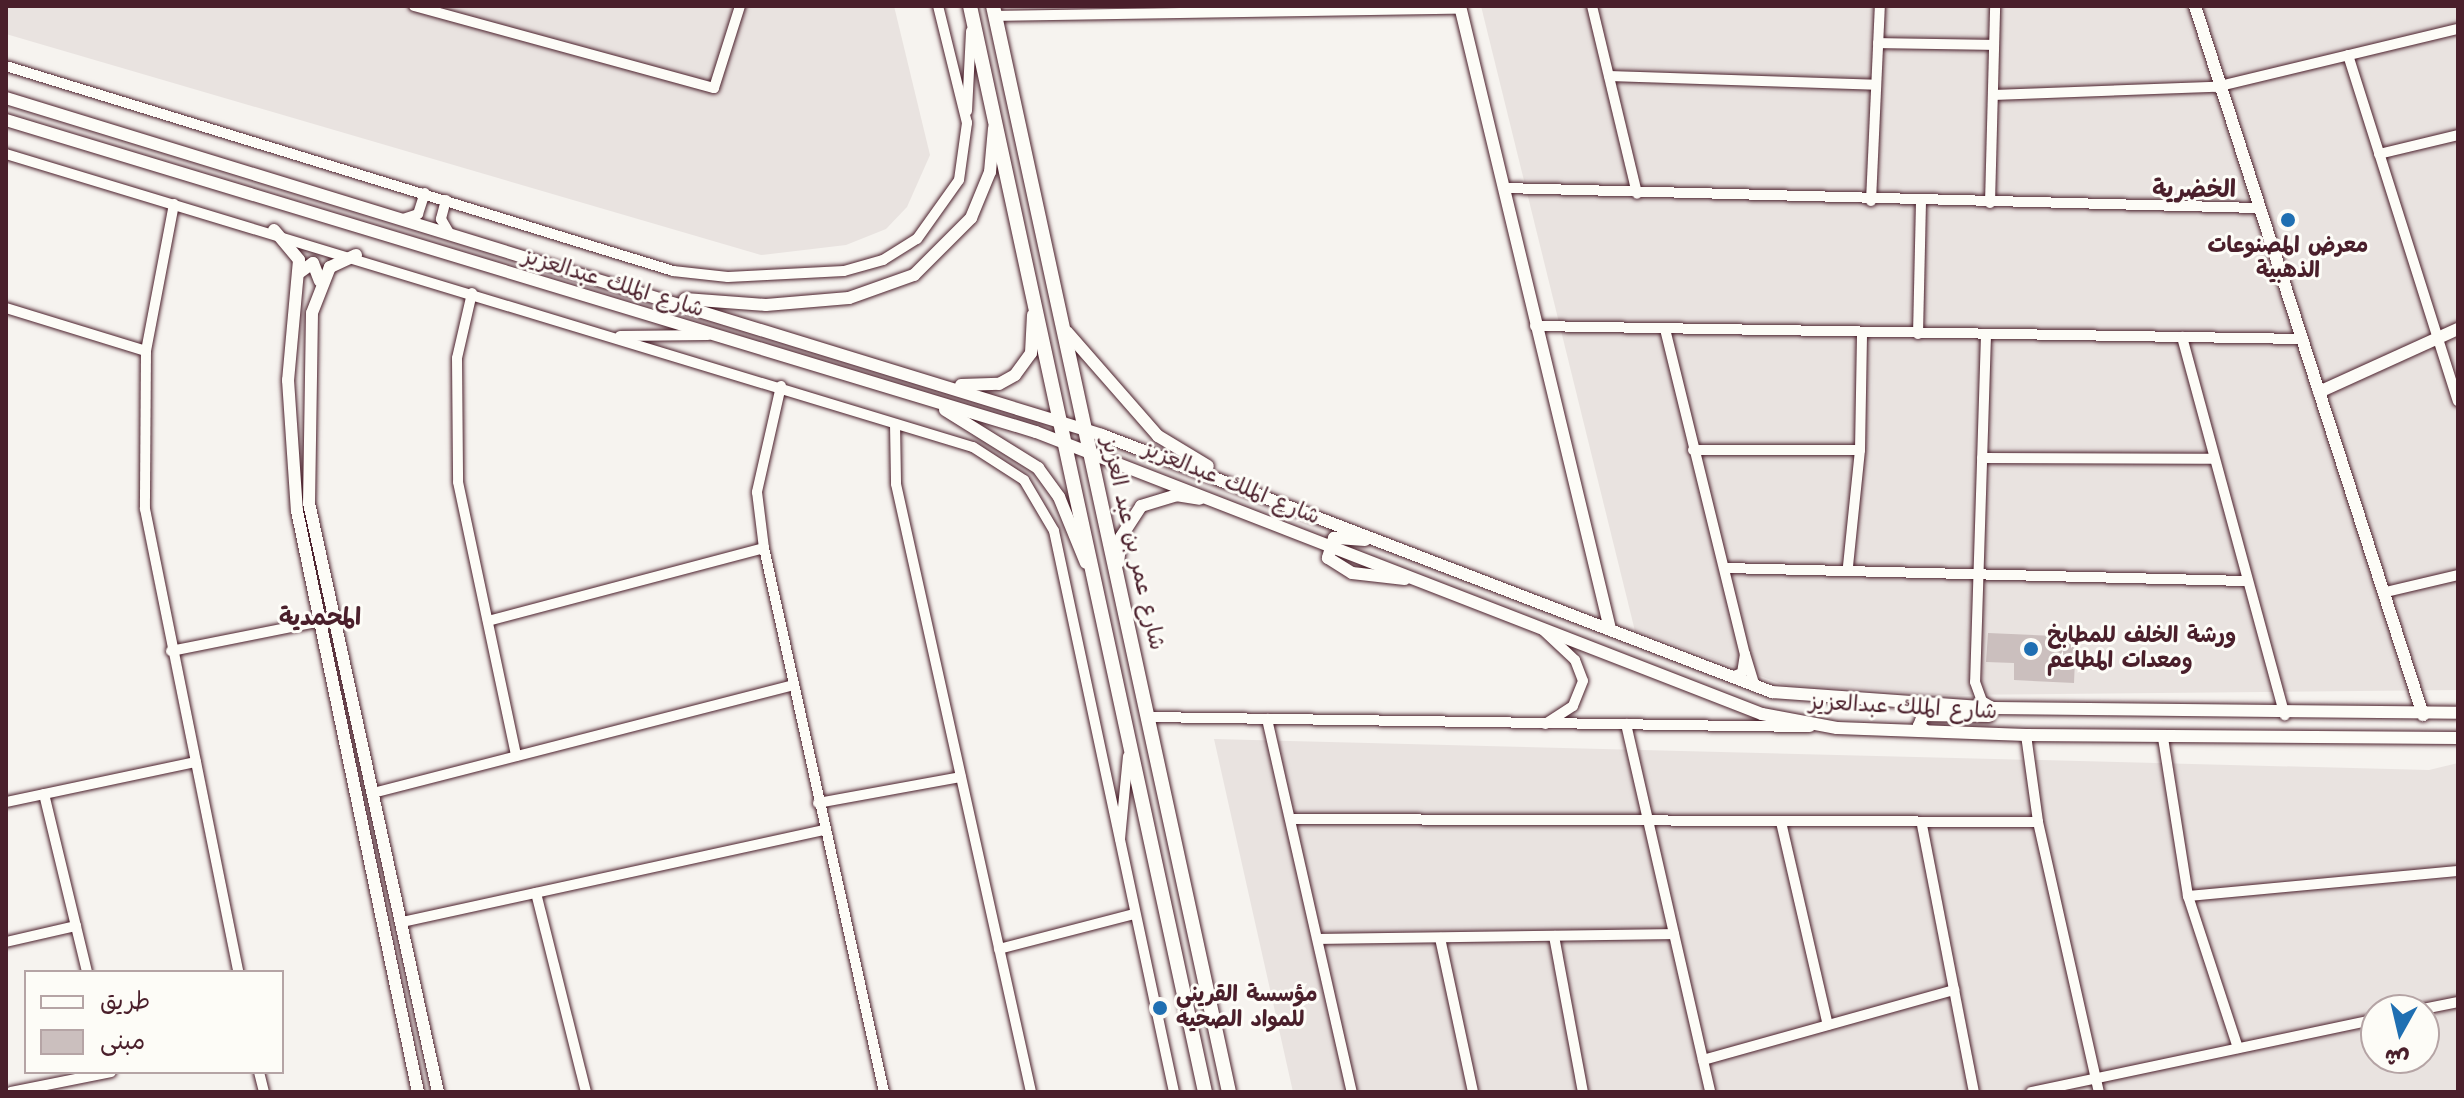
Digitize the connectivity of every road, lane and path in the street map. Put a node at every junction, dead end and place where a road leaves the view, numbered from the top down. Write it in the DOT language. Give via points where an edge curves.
graph roads {
  1 [pos="414,6"];
  2 [pos="740,6"];
  3 [pos="938,6"];
  4 [pos="1592,6"];
  5 [pos="1880,6"];
  6 [pos="1995,6"];
  7 [pos="2195,6"];
  8 [pos="974,8"];
  9 [pos="1461,8"];
  10 [pos="1324,9"];
  11 [pos="1143,10"];
  12 [pos="994,11"];
  13 [pos="2458,29"];
  14 [pos="1878,43"];
  15 [pos="1994,45"];
  16 [pos="2348,55"];
  17 [pos="6,66"];
  18 [pos="1609,76"];
  19 [pos="1876,85"];
  20 [pos="2216,87"];
  21 [pos="1993,95"];
  22 [pos="6,98"];
  23 [pos="995,117"];
  24 [pos="6,120"];
  25 [pos="967,123"];
  26 [pos="2458,135"];
  27 [pos="6,148"];
  28 [pos="2379,154"];
  29 [pos="12,156"];
  30 [pos="1504,188"];
  31 [pos="425,193"];
  32 [pos="1637,194"];
  33 [pos="446,200"];
  34 [pos="1871,201"];
  35 [pos="1921,202"];
  36 [pos="1990,203"];
  37 [pos="174,204"];
  38 [pos="2257,208"];
  39 [pos="401,219"];
  40 [pos="274,230"];
  41 [pos="449,233"];
  42 [pos="356,255"];
  43 [pos="299,274"];
  44 [pos="320,281"];
  45 [pos="472,293"];
  46 [pos="650,294"];
  47 [pos="1033,300"];
  48 [pos="6,308"];
  49 [pos="1060,318"];
  50 [pos="1535,326"];
  51 [pos="1665,329"];
  52 [pos="2458,329"];
  53 [pos="1862,332"];
  54 [pos="712,334"];
  55 [pos="1918,334"];
  56 [pos="1986,335"];
  57 [pos="610,336"];
  58 [pos="2437,336"];
  59 [pos="2182,337"];
  60 [pos="2301,339"];
  61 [pos="146,351"];
  62 [pos="945,385"];
  63 [pos="781,386"];
  64 [pos="2319,392"];
  65 [pos="929,400"];
  66 [pos="2458,401"];
  67 [pos="1060,421"];
  68 [pos="895,424"];
  69 [pos="1083,429"];
  70 [pos="1065,442"];
  71 [pos="1088,450"];
  72 [pos="1693,450"];
  73 [pos="1860,450"];
  74 [pos="1982,458"];
  75 [pos="2214,459"];
  76 [pos="1240,482"];
  77 [pos="1223,503"];
  78 [pos="1329,544"];
  79 [pos="764,548"];
  80 [pos="1848,567"];
  81 [pos="1725,568"];
  82 [pos="1977,572"];
  83 [pos="2458,575"];
  84 [pos="2247,581"];
  85 [pos="1118,583"];
  86 [pos="1496,584"];
  87 [pos="1596,590"];
  88 [pos="1097,591"];
  89 [pos="2386,592"];
  90 [pos="1564,611"];
  91 [pos="321,621"];
  92 [pos="488,621"];
  93 [pos="1542,629"];
  94 [pos="1612,631"];
  95 [pos="171,651"];
  96 [pos="1745,654"];
  97 [pos="1723,676"];
  98 [pos="793,685"];
  99 [pos="1755,687"];
  100 [pos="1994,708"];
  101 [pos="2060,709"];
  102 [pos="2458,713"];
  103 [pos="2285,715"];
  104 [pos="2423,715"];
  105 [pos="1148,717"];
  106 [pos="1267,719"];
  107 [pos="1543,724"];
  108 [pos="1626,724"];
  109 [pos="1837,728"];
  110 [pos="1926,731"];
  111 [pos="2026,735"];
  112 [pos="1128,738"];
  113 [pos="2163,738"];
  114 [pos="2458,738"];
  115 [pos="516,756"];
  116 [pos="196,762"];
  117 [pos="961,777"];
  118 [pos="373,793"];
  119 [pos="44,794"];
  120 [pos="6,802"];
  121 [pos="818,803"];
  122 [pos="1648,818"];
  123 [pos="1294,819"];
  124 [pos="1781,822"];
  125 [pos="2038,822"];
  126 [pos="1922,825"];
  127 [pos="824,830"];
  128 [pos="1119,846"];
  129 [pos="2458,871"];
  130 [pos="536,893"];
  131 [pos="2188,896"];
  132 [pos="1134,914"];
  133 [pos="402,922"];
  134 [pos="76,926"];
  135 [pos="1674,934"];
  136 [pos="1554,936"];
  137 [pos="1440,938"];
  138 [pos="1320,939"];
  139 [pos="6,942"];
  140 [pos="999,949"];
  141 [pos="87,970"];
  142 [pos="238,970"];
  143 [pos="1954,990"];
  144 [pos="2360,1022"];
  145 [pos="1828,1025"];
  146 [pos="2238,1048"];
  147 [pos="1703,1060"];
  148 [pos="101,1074"];
  149 [pos="2095,1078"];
  150 [pos="1027,1091"];
  151 [pos="11,1092"];
  152 [pos="418,1092"];
  153 [pos="438,1092"];
  154 [pos="586,1092"];
  155 [pos="884,1092"];
  156 [pos="1174,1092"];
  157 [pos="1205,1092"];
  158 [pos="1229,1092"];
  159 [pos="1352,1092"];
  160 [pos="1473,1092"];
  161 [pos="1583,1092"];
  162 [pos="1710,1092"];
  163 [pos="1974,1092"];
  164 [pos="2031,1092"];
  165 [pos="2099,1092"];
  1 -- 2 [label="street" via="714,88"];
  3 -- 25 [label="street"];
  4 -- 18 [label="street"];
  5 -- 14 [label="street"];
  6 -- 15 [label="street"];
  7 -- 20 [label="street"];
  8 -- 12 [label="main road"];
  8 -- 23 [label="main road, شارع عمر بن عبد العزيز"];
  8 -- 25 [label="street"];
  9 -- 10 [label="street"];
  9 -- 30 [label="street"];
  10 -- 11 [label="street"];
  11 -- 12 [label="street"];
  12 -- 49 [label="main road, شارع عمر بن عبد العزيز"];
  13 -- 16 [label="street"];
  14 -- 15 [label="street"];
  14 -- 19 [label="street"];
  15 -- 21 [label="street"];
  16 -- 20 [label="street"];
  16 -- 28 [label="street"];
  17 -- 31 [label="street"];
  18 -- 19 [label="street"];
  18 -- 32 [label="street"];
  19 -- 34 [label="street"];
  20 -- 21 [label="street"];
  20 -- 38 [label="street"];
  21 -- 36 [label="street"];
  22 -- 39 [label="street, شارع الملك عبدالعزيز"];
  23 -- 46 [label="street" via="990,172 971,218 940,255 900,282 849,298 766,305"];
  23 -- 47 [label="main road, شارع عمر بن عبد العزيز"];
  24 -- 54 [label="street, شارع الملك عبدالعزيز"];
  25 -- 33 [label="street" via="959,180 940,214 900,251 844,271 687,274"];
  26 -- 28 [label="street"];
  27 -- 29 [label="street"];
  28 -- 58 [label="street"];
  29 -- 37 [label="street"];
  30 -- 32 [label="street"];
  30 -- 50 [label="street"];
  31 -- 33 [label="street"];
  31 -- 39 [label="street" via="418,214"];
  32 -- 34 [label="street"];
  33 -- 41 [label="street" via="441,219"];
  34 -- 35 [label="street"];
  35 -- 36 [label="street"];
  35 -- 55 [label="street"];
  36 -- 38 [label="street"];
  37 -- 40 [label="street"];
  37 -- 61 [label="street"];
  38 -- 60 [label="street"];
  39 -- 41 [label="street, شارع الملك عبدالعزيز"];
  40 -- 42 [label="street"];
  40 -- 43 [label="street" via="296,253"];
  41 -- 46 [label="street, شارع الملك عبدالعزيز"];
  42 -- 44 [label="street" via="336,262"];
  42 -- 45 [label="street"];
  43 -- 44 [label="street" via="313,263"];
  43 -- 91 [label="street" via="289,325 290,439"];
  44 -- 118 [label="street" via="307,346 309,503"];
  45 -- 57 [label="street"];
  45 -- 92 [label="street" via="457,358 454,422 458,482"];
  46 -- 62 [label="street, شارع الملك عبدالعزيز"];
  47 -- 62 [label="street" via="1033,344 1015,375 987,386"];
  47 -- 67 [label="main road, شارع عمر بن عبد العزيز"];
  48 -- 61 [label="street"];
  49 -- 69 [label="main road, شارع عمر بن عبد العزيز"];
  49 -- 76 [label="street" via="1077,349 1158,436"];
  50 -- 51 [label="street"];
  50 -- 87 [label="street"];
  51 -- 53 [label="street"];
  51 -- 72 [label="street"];
  52 -- 58 [label="street"];
  53 -- 55 [label="street"];
  53 -- 73 [label="street"];
  54 -- 57 [label="street"];
  54 -- 65 [label="street, شارع الملك عبدالعزيز"];
  55 -- 56 [label="street"];
  56 -- 59 [label="street"];
  56 -- 74 [label="street"];
  57 -- 63 [label="street"];
  58 -- 64 [label="street"];
  58 -- 66 [label="street"];
  59 -- 60 [label="street"];
  59 -- 75 [label="street"];
  60 -- 64 [label="street"];
  61 -- 95 [label="street" via="145,509"];
  62 -- 67 [label="street, شارع الملك عبدالعزيز"];
  63 -- 68 [label="street"];
  63 -- 79 [label="street" via="757,492"];
  64 -- 89 [label="street"];
  65 -- 70 [label="street, شارع الملك عبدالعزيز"];
  65 -- 88 [label="street" via="1038,468 1059,497"];
  67 -- 69 [label="street, شارع الملك عبدالعزيز"];
  67 -- 70 [label="main road, شارع عمر بن عبد العزيز"];
  68 -- 117 [label="street" via="896,484"];
  68 -- 128 [label="street" via="973,447 1024,480 1054,531"];
  69 -- 71 [label="main road, شارع عمر بن عبد العزيز"];
  69 -- 76 [label="street, شارع الملك عبدالعزيز"];
  70 -- 71 [label="street, شارع الملك عبدالعزيز"];
  70 -- 88 [label="main road, شارع عمر بن عبد العزيز"];
  71 -- 77 [label="street, شارع الملك عبدالعزيز"];
  71 -- 85 [label="main road, شارع عمر بن عبد العزيز"];
  72 -- 73 [label="street"];
  72 -- 81 [label="street"];
  73 -- 80 [label="street"];
  74 -- 75 [label="street"];
  74 -- 82 [label="street"];
  75 -- 84 [label="street"];
  76 -- 86 [label="street, شارع الملك عبدالعزيز"];
  77 -- 78 [label="street, شارع الملك عبدالعزيز"];
  77 -- 85 [label="street" via="1176,495 1141,506 1121,537"];
  78 -- 86 [label="street" via="1351,535"];
  78 -- 93 [label="street, شارع الملك عبدالعزيز"];
  79 -- 92 [label="street"];
  79 -- 98 [label="street"];
  80 -- 81 [label="street"];
  80 -- 82 [label="street"];
  81 -- 96 [label="street"];
  82 -- 84 [label="street"];
  82 -- 100 [label="street" via="1976,689"];
  83 -- 89 [label="street"];
  84 -- 103 [label="street"];
  85 -- 105 [label="main road, شارع عمر بن عبد العزيز"];
  86 -- 90 [label="street, شارع الملك عبدالعزيز"];
  87 -- 90 [label="street" via="1589,610"];
  87 -- 94 [label="street"];
  88 -- 112 [label="main road, شارع عمر بن عبد العزيز"];
  89 -- 104 [label="street"];
  90 -- 94 [label="street, شارع الملك عبدالعزيز"];
  91 -- 95 [label="street"];
  91 -- 152 [label="street"];
  92 -- 115 [label="street"];
  93 -- 107 [label="street" via="1575,660 1583,681 1573,706"];
  93 -- 109 [label="street, شارع الملك عبدالعزيز" via="1737,707"];
  94 -- 97 [label="street, شارع الملك عبدالعزيز"];
  95 -- 116 [label="street"];
  96 -- 97 [label="street" via="1742,673"];
  96 -- 99 [label="street"];
  97 -- 99 [label="street, شارع الملك عبدالعزيز"];
  98 -- 115 [label="street"];
  98 -- 121 [label="street"];
  99 -- 100 [label="street, شارع الملك عبدالعزيز" via="1827,700"];
  100 -- 101 [label="street, شارع الملك عبدالعزيز"];
  101 -- 103 [label="street, شارع الملك عبدالعزيز"];
  101 -- 110 [label="street" via="2022,717 1929,714 1919,722"];
  102 -- 104 [label="street, شارع الملك عبدالعزيز"];
  103 -- 104 [label="street, شارع الملك عبدالعزيز"];
  105 -- 106 [label="street"];
  105 -- 158 [label="main road, شارع عمر بن عبد العزيز"];
  106 -- 107 [label="street"];
  106 -- 123 [label="street"];
  107 -- 108 [label="street"];
  108 -- 109 [label="street"];
  108 -- 122 [label="street"];
  109 -- 110 [label="street, شارع الملك عبدالعزيز"];
  110 -- 111 [label="street, شارع الملك عبدالعزيز"];
  111 -- 113 [label="street, شارع الملك عبدالعزيز"];
  111 -- 125 [label="street"];
  112 -- 128 [label="street"];
  112 -- 157 [label="main road, شارع عمر بن عبد العزيز"];
  113 -- 114 [label="street, شارع الملك عبدالعزيز"];
  113 -- 131 [label="street"];
  115 -- 118 [label="street"];
  116 -- 119 [label="street"];
  116 -- 142 [label="street"];
  117 -- 121 [label="street"];
  117 -- 140 [label="street"];
  118 -- 133 [label="street"];
  119 -- 120 [label="street"];
  119 -- 134 [label="street"];
  121 -- 127 [label="street"];
  122 -- 123 [label="street"];
  122 -- 124 [label="street"];
  122 -- 135 [label="street"];
  123 -- 138 [label="street"];
  124 -- 126 [label="street"];
  124 -- 145 [label="street"];
  125 -- 126 [label="street"];
  125 -- 149 [label="street"];
  126 -- 143 [label="street"];
  127 -- 130 [label="street"];
  127 -- 155 [label="street"];
  128 -- 132 [label="street"];
  129 -- 131 [label="street"];
  130 -- 133 [label="street"];
  130 -- 154 [label="street"];
  131 -- 146 [label="street"];
  132 -- 140 [label="street"];
  132 -- 156 [label="street"];
  133 -- 153 [label="street"];
  134 -- 139 [label="street"];
  134 -- 141 [label="street"];
  135 -- 136 [label="street"];
  135 -- 147 [label="street"];
  136 -- 137 [label="street"];
  136 -- 161 [label="street"];
  137 -- 138 [label="street"];
  137 -- 160 [label="street"];
  138 -- 159 [label="street"];
  140 -- 150 [label="street"];
  143 -- 145 [label="street"];
  143 -- 163 [label="street"];
  144 -- 146 [label="street"];
  145 -- 147 [label="street"];
  146 -- 149 [label="street"];
  147 -- 162 [label="street"];
  148 -- 151 [label="street"];
  149 -- 164 [label="street"];
  149 -- 165 [label="street"];
}
